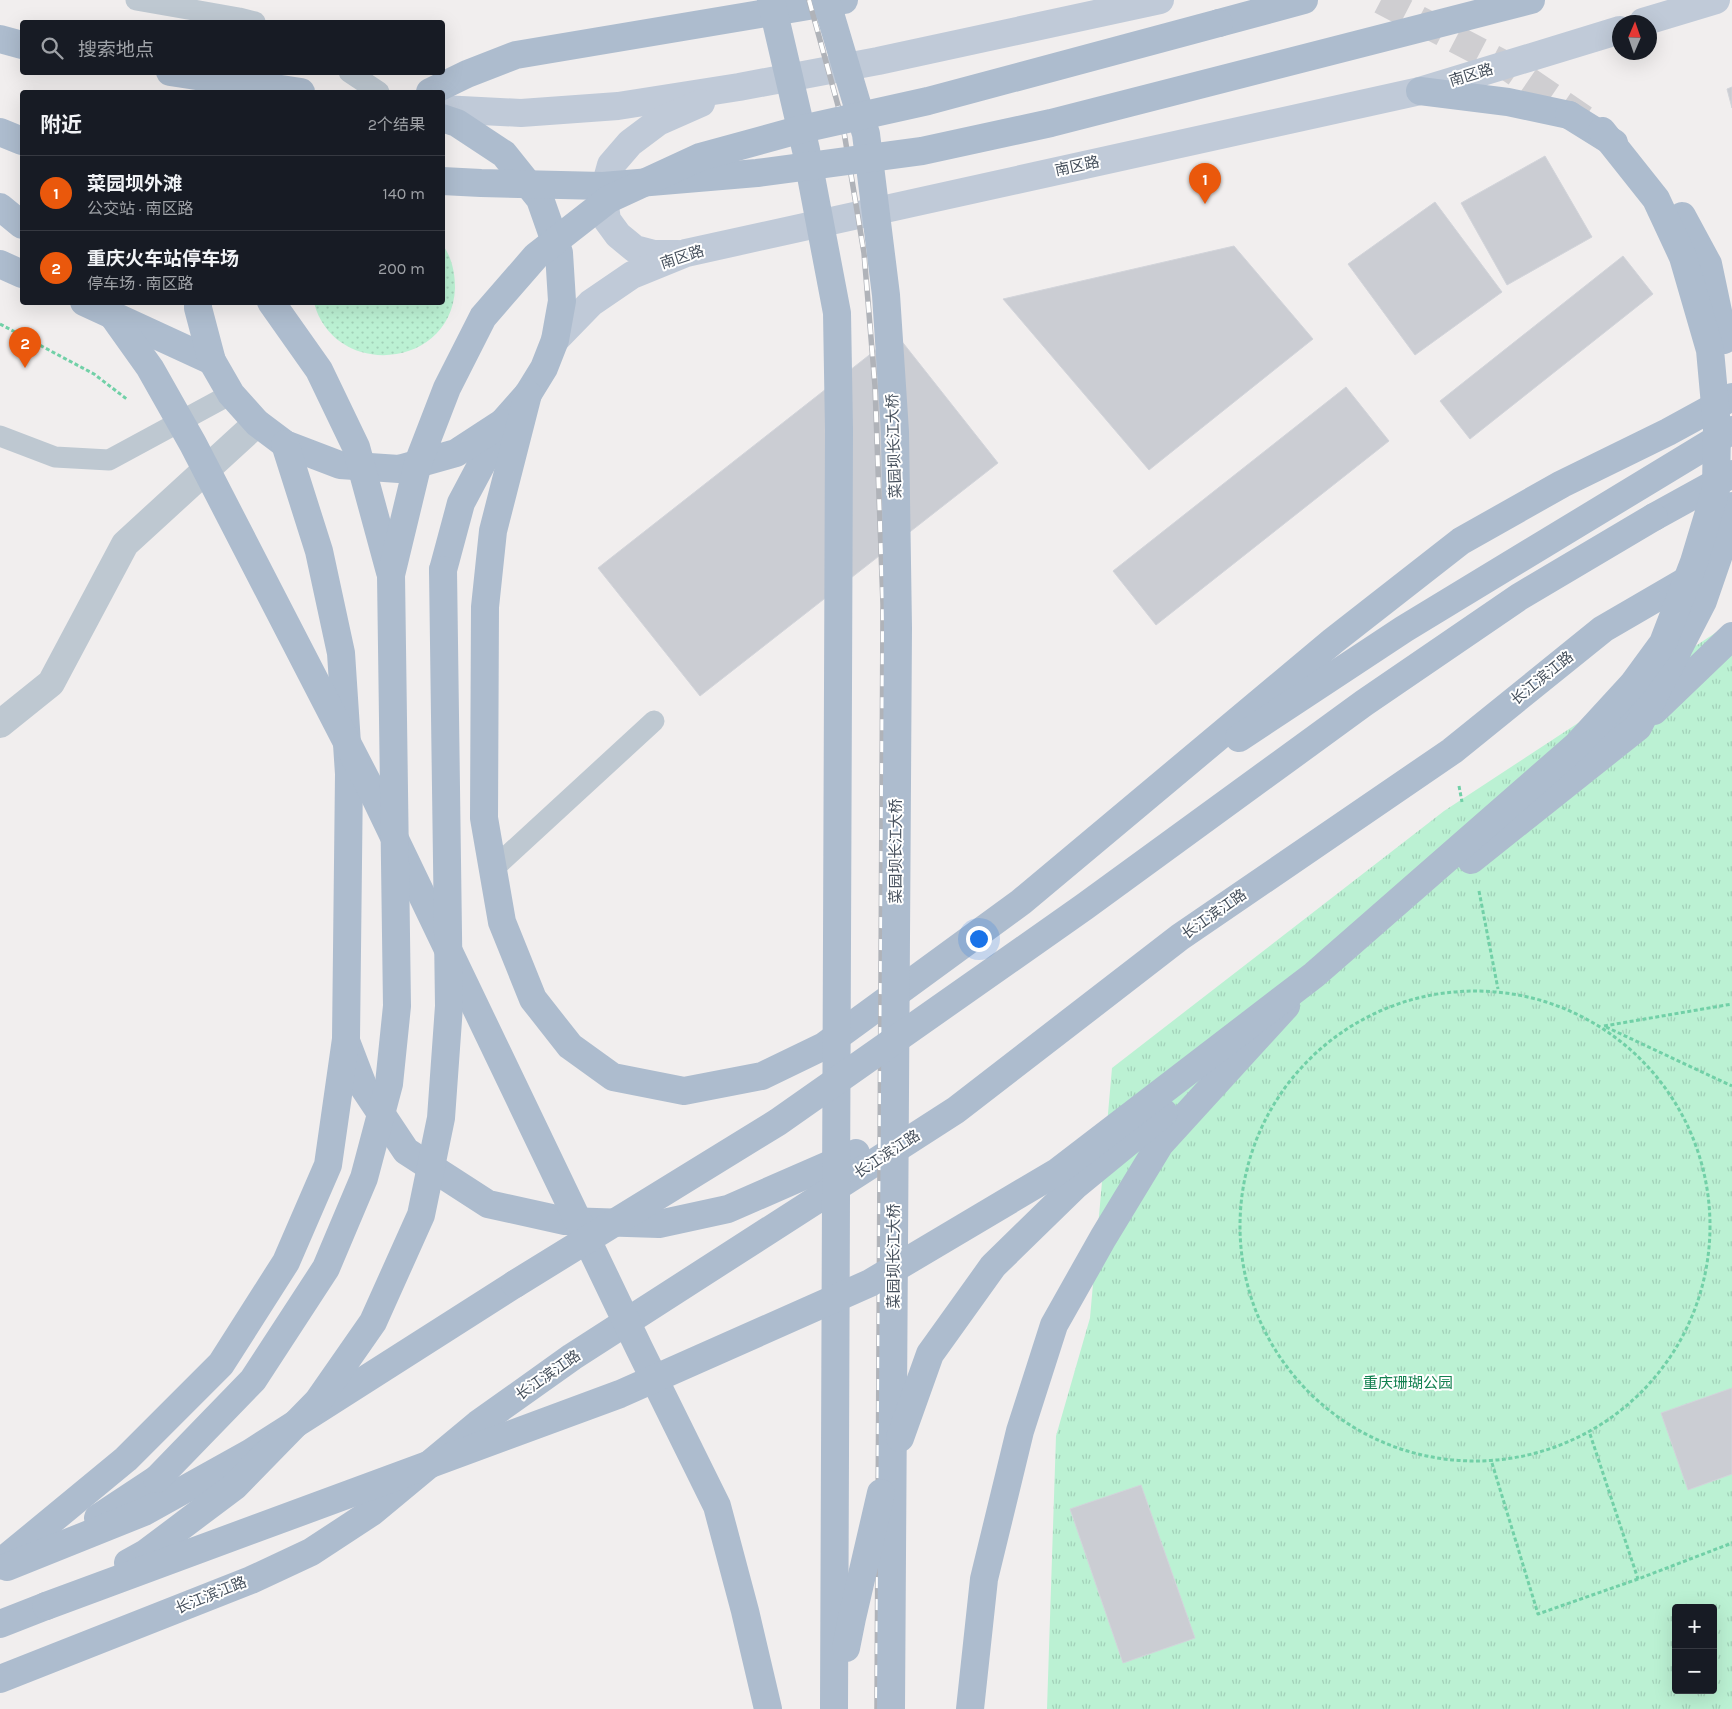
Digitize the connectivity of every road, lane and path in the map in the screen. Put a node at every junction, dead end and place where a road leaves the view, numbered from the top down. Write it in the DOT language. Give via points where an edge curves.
graph roads {
  1 [pos="136,0"];
  2 [pos="771,0"];
  3 [pos="826,0"];
  4 [pos="844,0"];
  5 [pos="1160,0"];
  6 [pos="1304,0"];
  7 [pos="1531,0"];
  8 [pos="1716,0"];
  9 [pos="1657,18"];
  10 [pos="247,20"];
  11 [pos="1612,32"];
  12 [pos="0,39"];
  13 [pos="20,44"];
  14 [pos="190,75"];
  15 [pos="354,75"];
  16 [pos="739,87"];
  17 [pos="288,90"];
  18 [pos="376,90"];
  19 [pos="434,90"];
  20 [pos="1420,91"];
  21 [pos="445,109"];
  22 [pos="0,118"];
  23 [pos="445,119"];
  24 [pos="20,123"];
  25 [pos="1602,131"];
  26 [pos="0,132"];
  27 [pos="20,140"];
  28 [pos="445,181"];
  29 [pos="0,207"];
  30 [pos="20,223"];
  31 [pos="686,254"];
  32 [pos="0,264"];
  33 [pos="20,273"];
  34 [pos="91,305"];
  35 [pos="105,305"];
  36 [pos="198,305"];
  37 [pos="273,305"];
  38 [pos="0,324"];
  39 [pos="555,340"];
  40 [pos="212,361"];
  41 [pos="1732,386"];
  42 [pos="231,394"];
  43 [pos="528,394"];
  44 [pos="1732,397"];
  45 [pos="505,420"];
  46 [pos="257,423"];
  47 [pos="166,430"];
  48 [pos="1732,430"];
  49 [pos="0,436"];
  50 [pos="285,444"];
  51 [pos="1732,474"];
  52 [pos="1732,506"];
  53 [pos="1732,554"];
  54 [pos="391,575"];
  55 [pos="1732,636"];
  56 [pos="1732,650"];
  57 [pos="654,721"];
  58 [pos="0,724"];
  59 [pos="1638,727"];
  60 [pos="1577,745"];
  61 [pos="1122,816"];
  62 [pos="492,869"];
  63 [pos="1314,975"];
  64 [pos="1732,1004"];
  65 [pos="1603,1026"];
  66 [pos="346,1039"];
  67 [pos="1732,1086"];
  68 [pos="956,1110"];
  69 [pos="1590,1434"];
  70 [pos="1492,1463"];
  71 [pos="1732,1543"];
  72 [pos="0,1563"];
  73 [pos="0,1570"];
  74 [pos="1638,1579"];
  75 [pos="46,1606"];
  76 [pos="0,1624"];
  77 [pos="0,1679"];
  78 [pos="768,1709"];
  79 [pos="835,1709"];
  80 [pos="891,1709"];
  81 [pos="970,1709"];
  1 -- 10 [label="lane"];
  2 -- 79 [label="main road, bridge" via="806,150 837,313"];
  3 -- 80 [label="main road, 菜园坝长江大桥, bridge" via="866,134 886,295 895,432 898,638"];
  4 -- 19 [label="main road" via="516,55"];
  5 -- 16 [label="main road" via="878,61"];
  6 -- 54 [label="main road, bridge" via="928,101 802,129 700,157 609,199 536,256 484,317 447,388 418,463"];
  7 -- 28 [label="main road, bridge" via="1061,120 922,151 757,173 603,186"];
  8 -- 9 [label="main road"];
  11 -- 20 [label="main road, 南区路"];
  12 -- 13 [label="main road"];
  14 -- 17 [label="main road"];
  15 -- 18 [label="lane"];
  16 -- 21 [label="main road" via="618,106 520,113"];
  16 -- 31 [label="main road" via="658,122 630,143 611,165 603,194 607,220 618,235 635,249 654,254"];
  20 -- 31 [label="main road, 南区路"];
  20 -- 41 [label="main road, bridge" via="1508,102 1569,115 1623,149 1672,197 1708,264"];
  22 -- 24 [label="main road"];
  23 -- 39 [label="main road" via="456,122 504,154 540,200 560,253 562,301"];
  25 -- 60 [label="main road, bridge" via="1656,199 1683,257 1710,350 1717,426 1716,490 1694,562 1663,643 1633,684"];
  26 -- 27 [label="main road"];
  29 -- 30 [label="main road"];
  31 -- 39 [label="main road, 南区路" via="632,275 592,303"];
  32 -- 33 [label="main road"];
  34 -- 40 [label="main road"];
  35 -- 78 [label="main road, bridge" via="150,368 193,444 371,789 717,1506"];
  36 -- 40 [label="main road"];
  37 -- 54 [label="main road, bridge" via="319,370 356,447"];
  38 -- 47 [label="path" via="94,374"];
  39 -- 43 [label="main road" via="544,368"];
  40 -- 42 [label="main road"];
  42 -- 46 [label="main road"];
  42 -- 47 [label="lane"];
  43 -- 45 [label="main road"];
  43 -- 62 [label="main road" via="492,531 484,607 484,818"];
  44 -- 61 [label="main road" via="1562,484 1461,541 1333,641"];
  45 -- 50 [label="main road" via="456,453 399,469 340,465"];
  45 -- 75 [label="main road, bridge" via="461,503 443,570 449,1006 440,1118 420,1215 374,1322 318,1401 235,1486 146,1553"];
  46 -- 50 [label="main road"];
  46 -- 58 [label="street" via="125,544 51,683"];
  47 -- 49 [label="lane" via="110,460 55,457"];
  48 -- 61 [label="main road" via="1404,629"];
  50 -- 66 [label="main road" via="319,551 341,652 349,774"];
  51 -- 73 [label="main road, bridge" via="1519,597 1364,703 1084,907 778,1122 250,1453 144,1512"];
  52 -- 59 [label="main road, bridge" via="1726,534 1702,601"];
  53 -- 68 [label="main road, 长江滨江路" via="1603,629 1452,751 1180,938"];
  54 -- 73 [label="main road, bridge" via="397,1006 389,1084 364,1178 326,1268 253,1380 157,1479 87,1525"];
  55 -- 59 [label="main road, bridge"];
  56 -- 60 [label="main road, bridge"];
  57 -- 62 [label="lane"];
  59 -- 79 [label="main road, bridge" via="1342,964 1075,1186 993,1266 930,1354 883,1484"];
  60 -- 63 [label="main road, bridge"];
  61 -- 62 [label="main road" via="1021,902 824,1046 762,1076 684,1091 612,1077 570,1046 534,999 502,922"];
  63 -- 75 [label="main road, bridge" via="1057,1172 870,1283 620,1394"];
  63 -- 81 [label="main road, bridge" via="1160,1144 1054,1325 1020,1431 984,1579"];
  64 -- 65 [label="path"];
  65 -- 67 [label="path"];
  65 -- 69 [label="path" via="1668,1088 1702,1153 1713,1234 1696,1314 1678,1345 1654,1383"];
  65 -- 70 [label="path" via="1498,989 1411,997 1333,1035 1274,1099 1242,1179 1241,1266 1271,1348 1329,1413 1405,1453"];
  66 -- 68 [label="main road" via="364,1088 406,1152 488,1204 565,1221 659,1224 728,1208"];
  66 -- 72 [label="main road" via="328,1165 286,1262 221,1364 126,1458"];
  68 -- 77 [label="main road, 长江滨江路" via="572,1357 478,1424 372,1512 312,1552 251,1580"];
  69 -- 70 [label="path"];
  69 -- 74 [label="path"];
  70 -- 74 [label="path" via="1538,1614"];
  71 -- 74 [label="path"];
  75 -- 76 [label="main road"];
}
